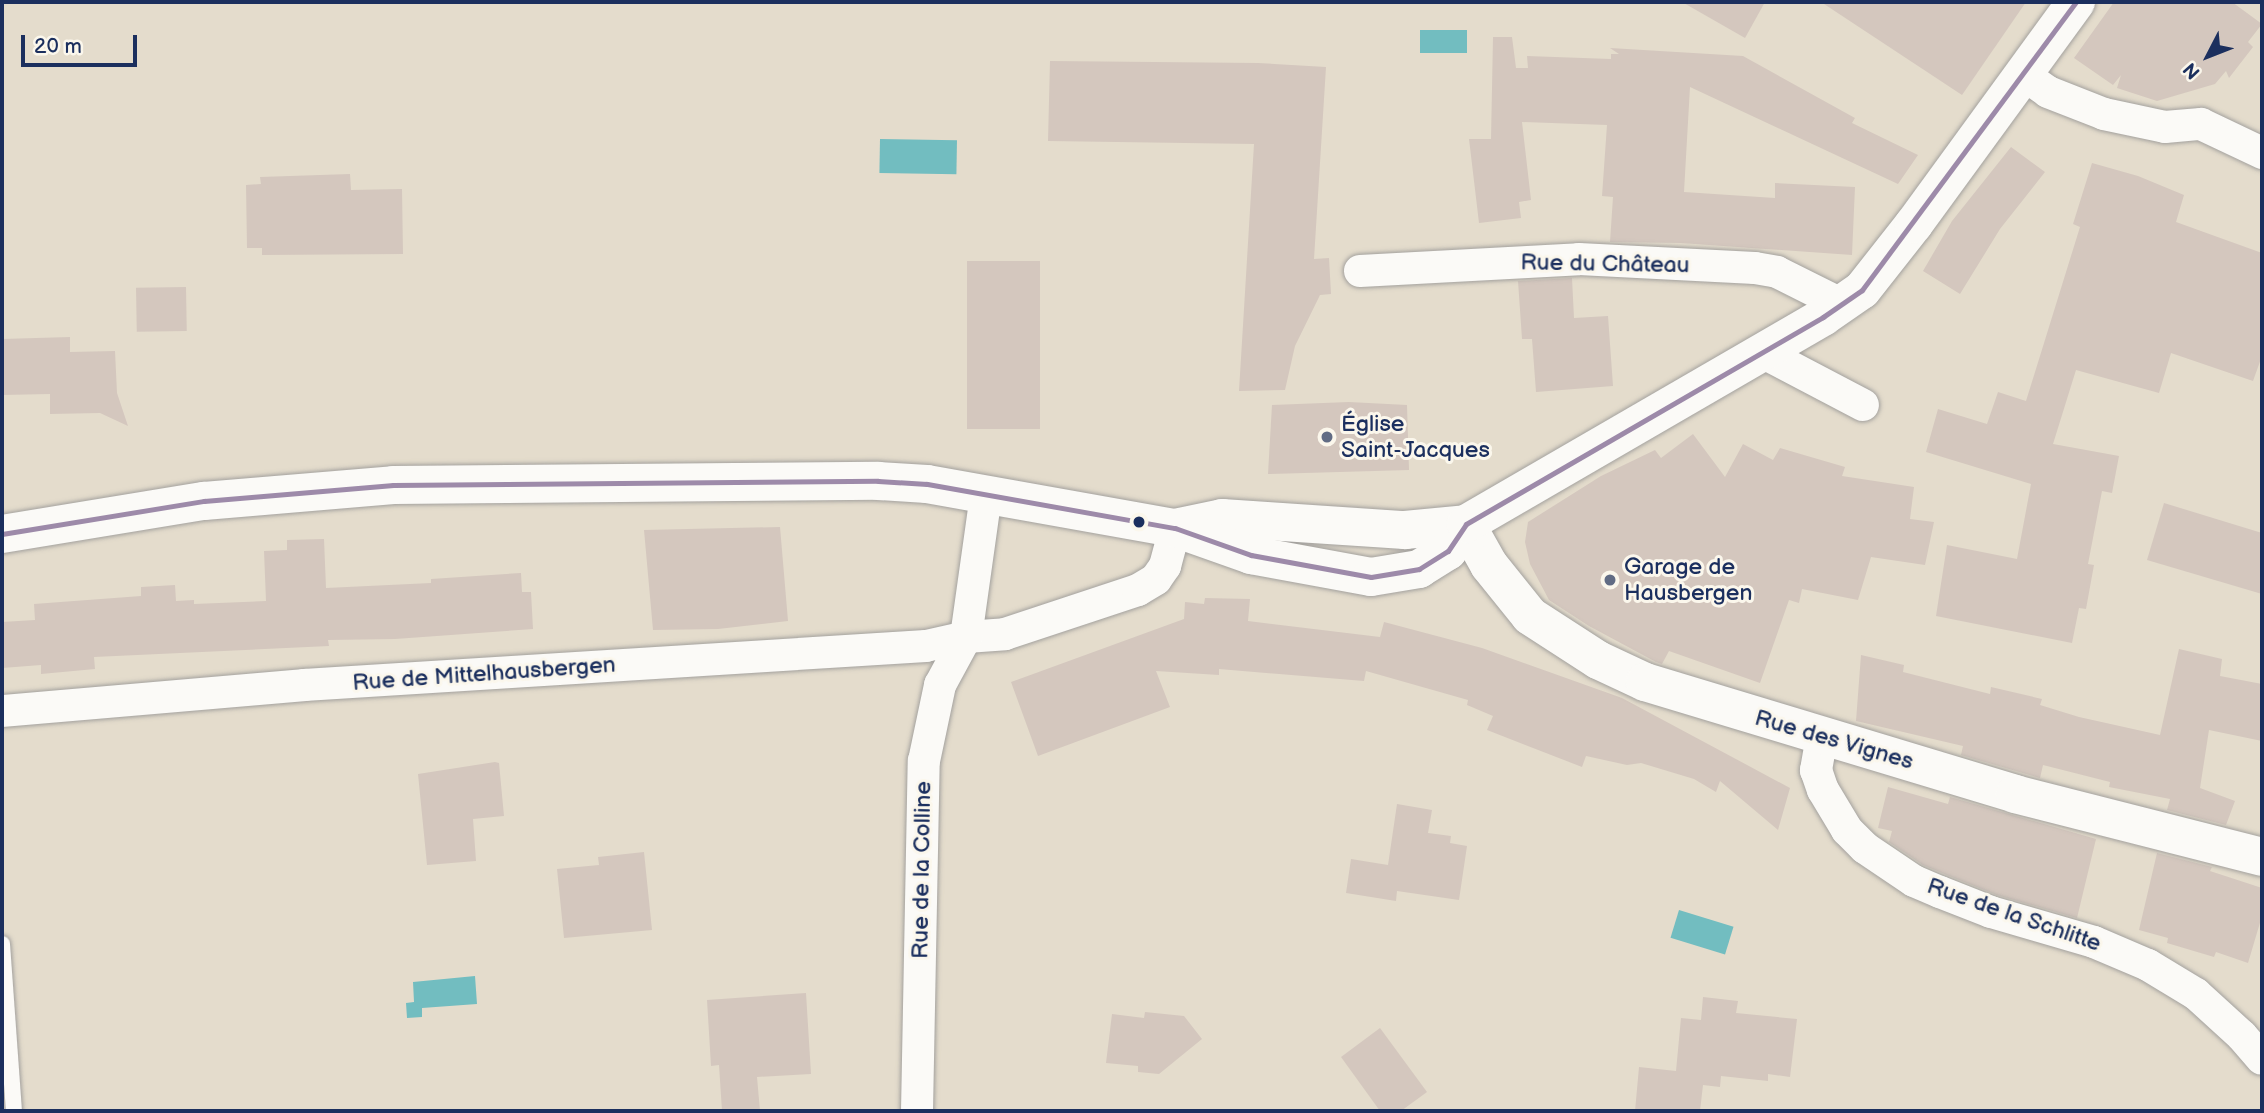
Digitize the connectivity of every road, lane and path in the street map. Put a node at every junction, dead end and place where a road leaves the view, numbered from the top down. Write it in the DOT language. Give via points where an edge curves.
graph roads {
  1 [pos="2076,2"];
  2 [pos="2024,75"];
  3 [pos="2262,153"];
  4 [pos="1360,271"];
  5 [pos="1843,305"];
  6 [pos="1762,352"];
  7 [pos="1863,405"];
  8 [pos="986,494"];
  9 [pos="1466,524"];
  10 [pos="1175,528"];
  11 [pos="2,534"];
  12 [pos="966,637"];
  13 [pos="2,711"];
  14 [pos="1822,737"];
  15 [pos="2262,857"];
  16 [pos="2,944"];
  17 [pos="2262,1059"];
  18 [pos="14,1111"];
  19 [pos="917,1111"];
  1 -- 2 [label="street"];
  2 -- 3 [label="street" via="2048,92 2104,114 2165,127 2201,124"];
  2 -- 5 [label="street" via="1878,273"];
  4 -- 5 [label="street, Rue du Château" via="1579,258 1755,268 1777,272"];
  5 -- 6 [label="street"];
  6 -- 7 [label="street"];
  6 -- 9 [label="street"];
  8 -- 10 [label="street"];
  8 -- 11 [label="street" via="878,481 393,485 204,501"];
  8 -- 12 [label="street"];
  9 -- 10 [label="street" via="1448,551 1419,569 1371,576 1251,555"];
  9 -- 14 [label="street, Rue des Vignes" via="1489,565 1530,616 1598,660 1645,682"];
  10 -- 12 [label="street, Rue de Mittelhausbergen" via="1165,566 1156,579 1138,590 1042,624"];
  12 -- 13 [label="street, Rue de Mittelhausbergen" via="926,646 304,685"];
  12 -- 19 [label="street, Rue de la Colline" via="940,685 923,761"];
  14 -- 15 [label="street, Rue des Vignes" via="2015,794"];
  14 -- 17 [label="street, Rue de la Schlitte" via="1816,770 1822,790 1847,830 1865,848 1914,881 1940,892 2094,942 2148,965 2196,994"];
  16 -- 18 [label="lane"];
}
